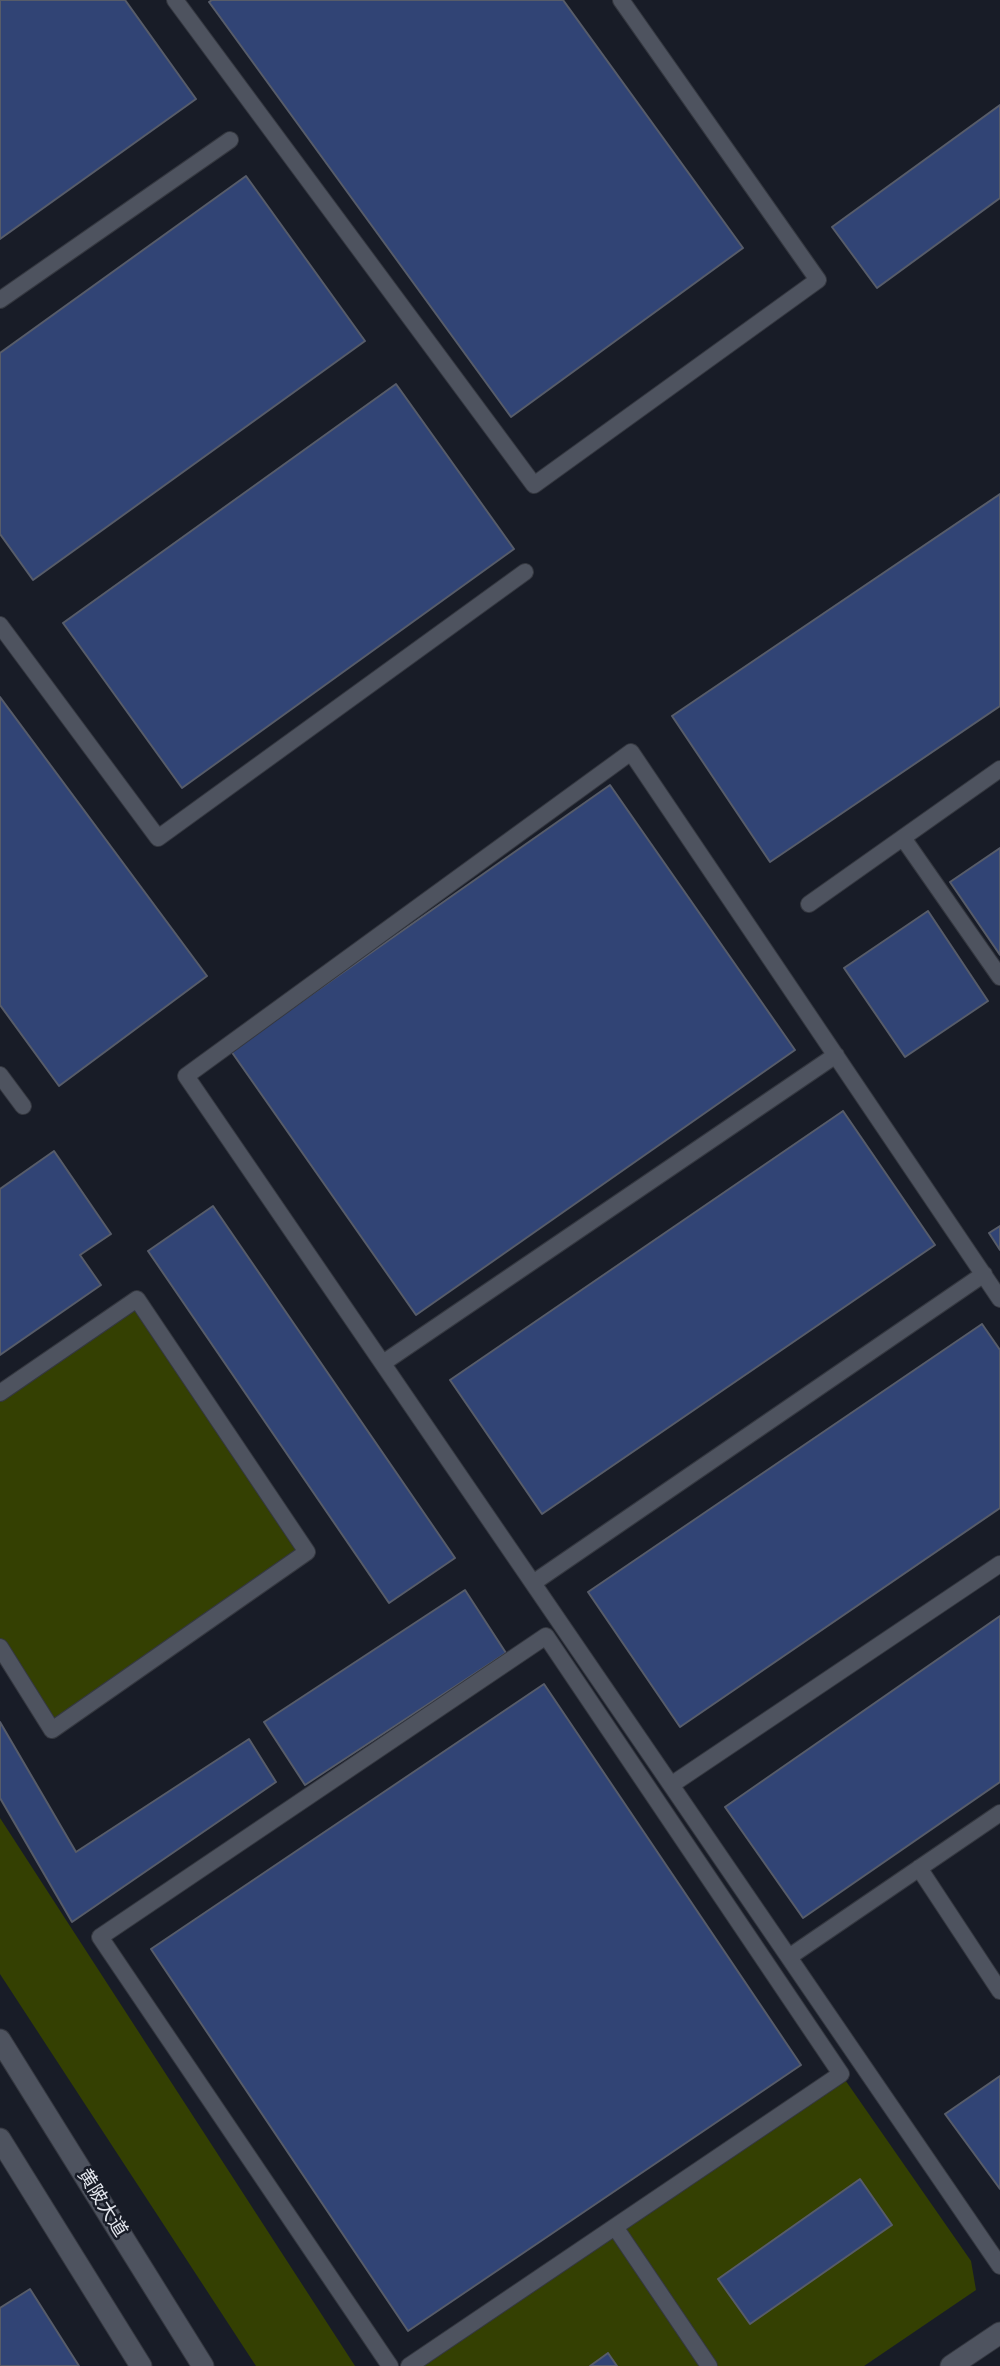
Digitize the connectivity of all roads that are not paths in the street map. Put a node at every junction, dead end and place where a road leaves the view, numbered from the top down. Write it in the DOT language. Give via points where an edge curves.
graph roads {
  1 [pos="175,0"];
  2 [pos="621,0"];
  3 [pos="230,140"];
  4 [pos="0,300"];
  5 [pos="525,572"];
  6 [pos="0,625"];
  7 [pos="1000,769"];
  8 [pos="903,838"];
  9 [pos="809,904"];
  10 [pos="1000,977"];
  11 [pos="836,1055"];
  12 [pos="0,1075"];
  13 [pos="23,1106"];
  14 [pos="984,1274"];
  15 [pos="1000,1299"];
  16 [pos="383,1363"];
  17 [pos="0,1392"];
  18 [pos="1000,1564"];
  19 [pos="533,1583"];
  20 [pos="0,1647"];
  21 [pos="671,1785"];
  22 [pos="1000,1813"];
  23 [pos="919,1868"];
  24 [pos="789,1957"];
  25 [pos="1000,1991"];
  26 [pos="0,2040"];
  27 [pos="0,2139"];
  28 [pos="615,2227"];
  29 [pos="1000,2266"];
  30 [pos="1000,2333"];
  31 [pos="141,2366"];
  32 [pos="203,2366"];
  33 [pos="390,2366"];
  34 [pos="408,2366"];
  35 [pos="709,2366"];
  36 [pos="951,2366"];
  1 -- 2 [label="lane" via="534,485 818,280"];
  3 -- 4 [label="lane"];
  5 -- 6 [label="lane" via="158,838"];
  7 -- 8 [label="lane"];
  8 -- 9 [label="lane"];
  8 -- 10 [label="lane"];
  11 -- 14 [label="lane"];
  11 -- 16 [label="lane"];
  11 -- 16 [label="lane" via="631,752 186,1076"];
  12 -- 13 [label="lane"];
  14 -- 15 [label="lane"];
  14 -- 19 [label="lane"];
  16 -- 19 [label="lane"];
  17 -- 20 [label="lane" via="137,1299 307,1552 52,1730"];
  18 -- 21 [label="lane"];
  19 -- 21 [label="lane"];
  21 -- 24 [label="lane"];
  22 -- 23 [label="lane"];
  23 -- 24 [label="lane"];
  23 -- 25 [label="lane"];
  24 -- 29 [label="lane"];
  26 -- 32 [label="street, 黄陂大道"];
  27 -- 31 [label="street"];
  28 -- 33 [label="lane" via="841,2074 546,1636 100,1937"];
  28 -- 34 [label="lane"];
  28 -- 35 [label="lane"];
  30 -- 36 [label="street"];
}
